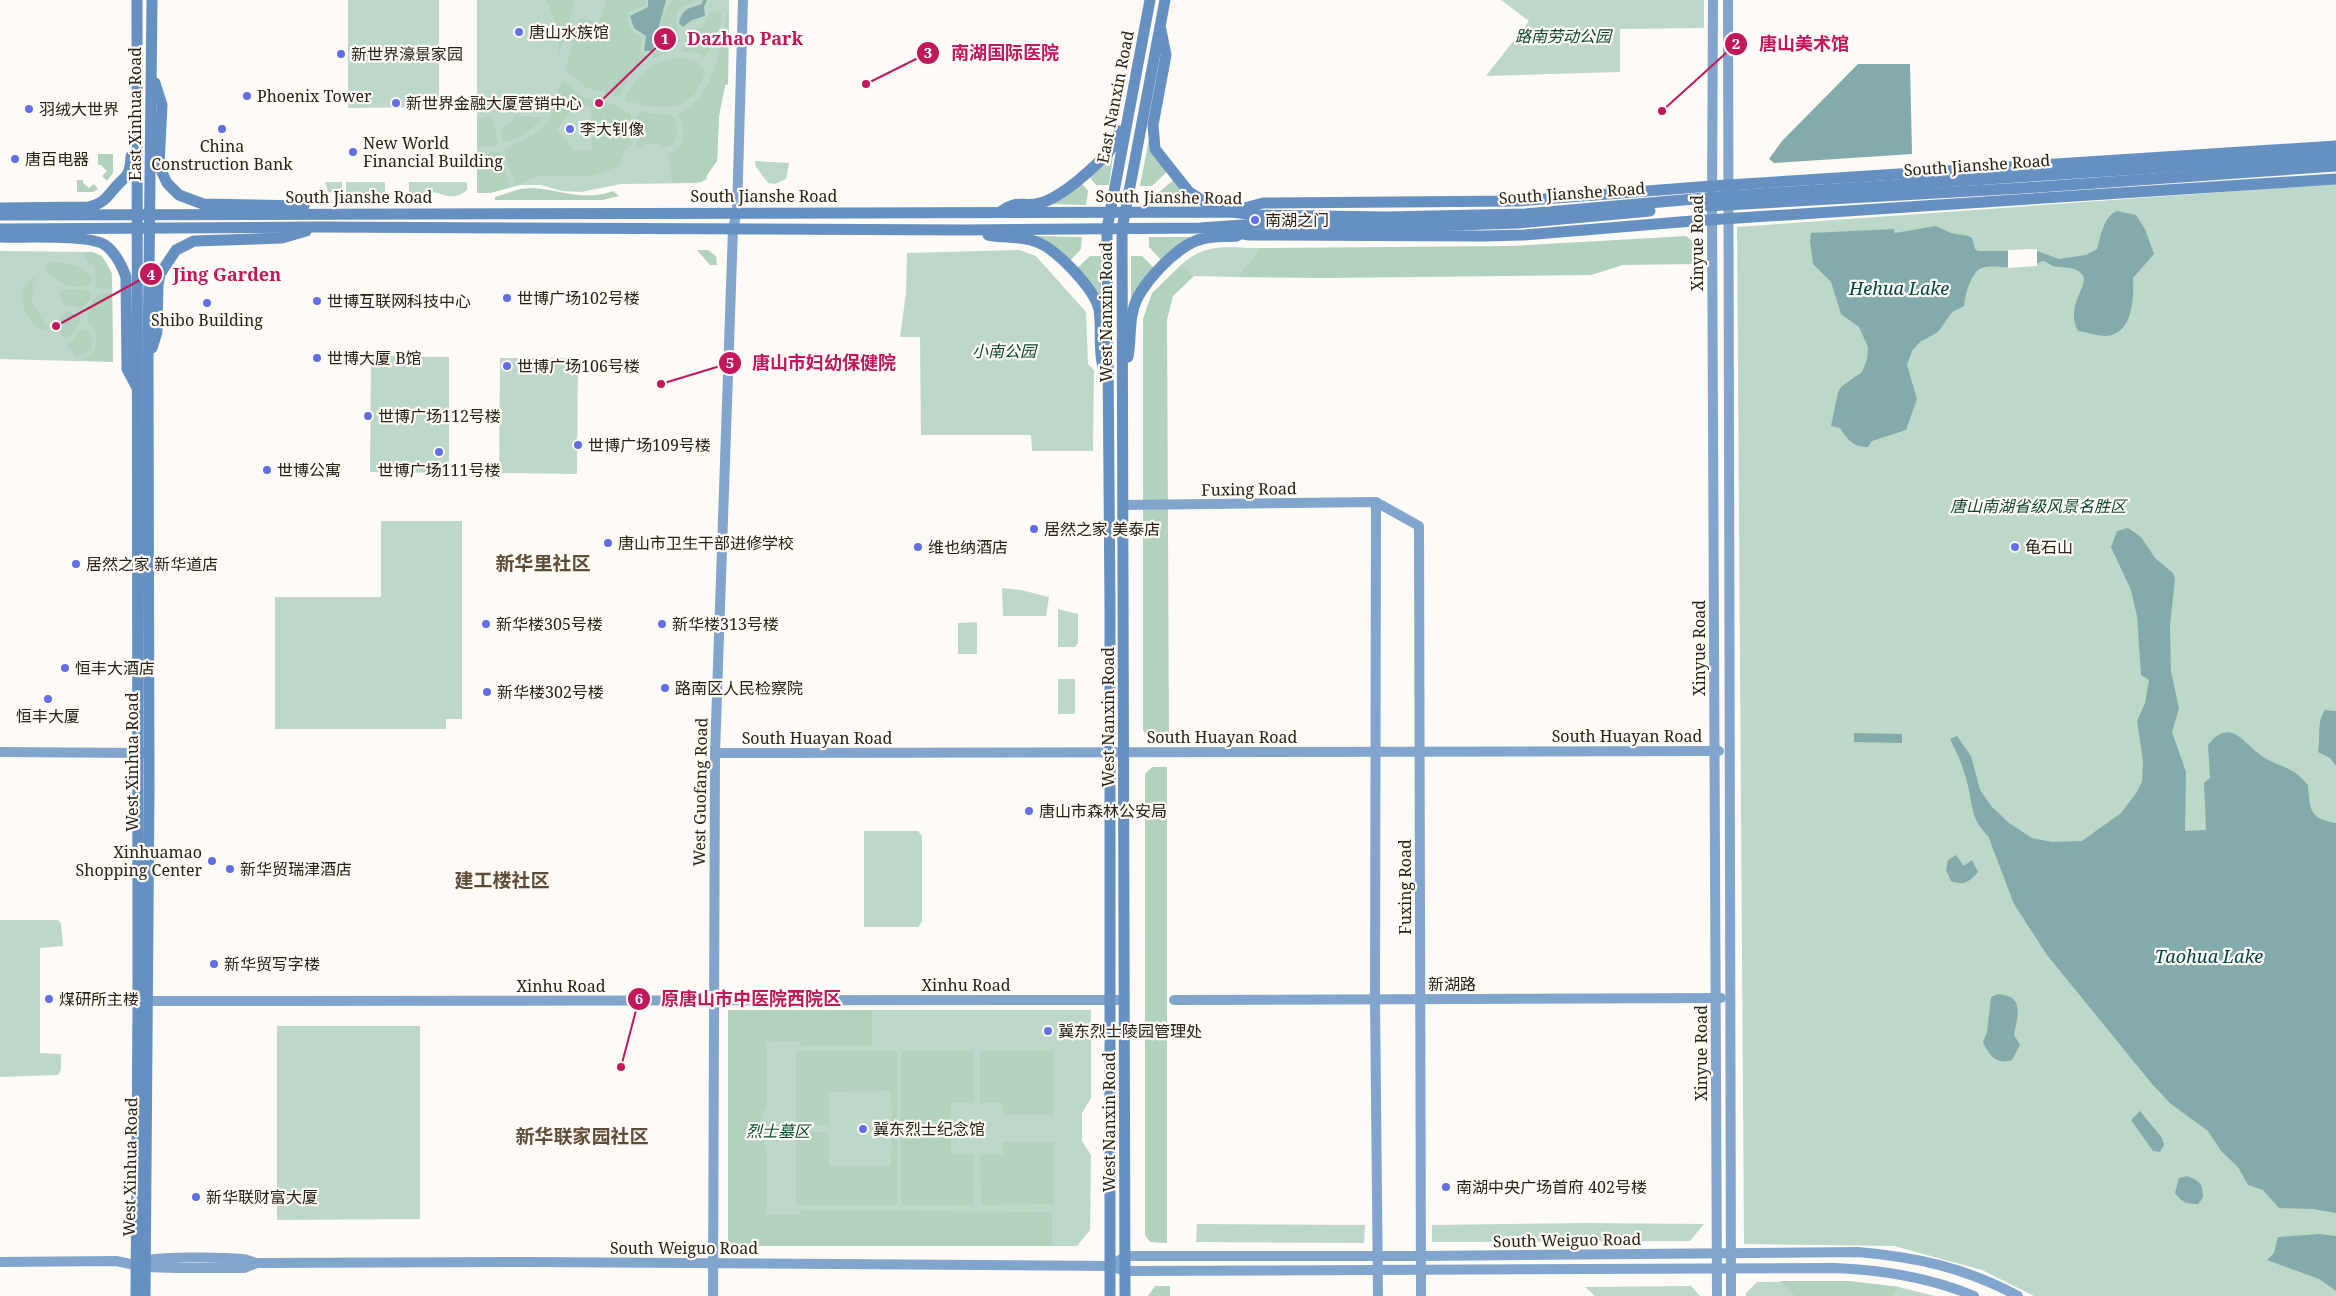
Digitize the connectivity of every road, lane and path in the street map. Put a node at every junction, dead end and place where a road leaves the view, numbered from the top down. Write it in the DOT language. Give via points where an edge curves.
graph roads {
  1 [pos="137,0"];
  2 [pos="152,0"];
  3 [pos="743,0"];
  4 [pos="1150,0"];
  5 [pos="1165,0"];
  6 [pos="1713,0"];
  7 [pos="1728,0"];
  8 [pos="1160,26"];
  9 [pos="152,72"];
  10 [pos="1134,76"];
  11 [pos="137,95"];
  12 [pos="2336,146"];
  13 [pos="2336,156"];
  14 [pos="2336,166"];
  15 [pos="2257,171"];
  16 [pos="2336,179"];
  17 [pos="2245,185"];
  18 [pos="1728,195"];
  19 [pos="1712,196"];
  20 [pos="1263,204"];
  21 [pos="0,208"];
  22 [pos="737,212"];
  23 [pos="1000,212"];
  24 [pos="1110,212"];
  25 [pos="1231,212"];
  26 [pos="151,213"];
  27 [pos="339,213"];
  28 [pos="1124,213"];
  29 [pos="137,214"];
  30 [pos="0,215"];
  31 [pos="1728,219"];
  32 [pos="1712,220"];
  33 [pos="317,228"];
  34 [pos="732,228"];
  35 [pos="1200,228"];
  36 [pos="0,229"];
  37 [pos="137,229"];
  38 [pos="150,229"];
  39 [pos="1107,229"];
  40 [pos="1122,229"];
  41 [pos="965,230"];
  42 [pos="1249,235"];
  43 [pos="0,237"];
  44 [pos="148,360"];
  45 [pos="1122,378"];
  46 [pos="1108,383"];
  47 [pos="136,387"];
  48 [pos="1376,502"];
  49 [pos="1123,505"];
  50 [pos="1714,569"];
  51 [pos="1728,570"];
  52 [pos="1714,750"];
  53 [pos="1419,751"];
  54 [pos="1729,751"];
  55 [pos="0,752"];
  56 [pos="1375,752"];
  57 [pos="143,753"];
  58 [pos="715,753"];
  59 [pos="1110,753"];
  60 [pos="1124,753"];
  61 [pos="1716,998"];
  62 [pos="1730,998"];
  63 [pos="1110,999"];
  64 [pos="1375,999"];
  65 [pos="1420,999"];
  66 [pos="1124,1000"];
  67 [pos="1174,1000"];
  68 [pos="147,1001"];
  69 [pos="713,1001"];
  70 [pos="1716,1253"];
  71 [pos="1732,1253"];
  72 [pos="1126,1256"];
  73 [pos="1378,1256"];
  74 [pos="1421,1256"];
  75 [pos="0,1262"];
  76 [pos="142,1263"];
  77 [pos="712,1263"];
  78 [pos="1110,1266"];
  79 [pos="1717,1269"];
  80 [pos="1731,1270"];
  81 [pos="1125,1271"];
  82 [pos="1378,1271"];
  83 [pos="1421,1271"];
  84 [pos="136,1296"];
  85 [pos="145,1296"];
  86 [pos="712,1296"];
  87 [pos="1110,1296"];
  88 [pos="1125,1296"];
  89 [pos="1378,1296"];
  90 [pos="1421,1296"];
  91 [pos="1717,1296"];
  92 [pos="1731,1296"];
  93 [pos="1974,1296"];
  94 [pos="2018,1296"];
  1 -- 11 [label="main road, East Xinhua Road"];
  2 -- 9 [label="main road, East Xinhua Road"];
  3 -- 22 [label="street, West Guofang Road"];
  4 -- 10 [label="main road, East Nanxin Road"];
  5 -- 8 [label="main road, East Nanxin Road"];
  6 -- 19 [label="street, Xinyue Road"];
  7 -- 18 [label="street, Xinyue Road"];
  8 -- 20 [label="main road" via="1166,55 1154,125 1155,149 1189,192 1204,202 1216,205"];
  8 -- 28 [label="main road, East Nanxin Road"];
  9 -- 26 [label="main road, East Xinhua Road"];
  9 -- 27 [label="main road" via="162,105 160,166 167,183 179,195 203,204 307,206"];
  10 -- 23 [label="main road" via="1117,138 1108,153 1050,199 1039,203 1012,204"];
  10 -- 24 [label="main road, East Nanxin Road"];
  11 -- 21 [label="main road" via="131,116 129,172 105,200 88,207"];
  11 -- 29 [label="main road, East Xinhua Road"];
  12 -- 18 [label="main road"];
  13 -- 18 [label="main road, South Jianshe Road"];
  14 -- 15 [label="main road, South Jianshe Road"];
  15 -- 17 [label="main road"];
  15 -- 18 [label="main road, South Jianshe Road" via="2014,188"];
  16 -- 17 [label="main road"];
  17 -- 31 [label="main road"];
  18 -- 19 [label="main road, South Jianshe Road"];
  18 -- 19 [label="main road"];
  18 -- 31 [label="street, Xinyue Road"];
  19 -- 20 [label="main road"];
  19 -- 25 [label="main road, South Jianshe Road" via="1476,216 1256,215"];
  19 -- 32 [label="street, Xinyue Road"];
  19 -- 35 [label="main road, South Jianshe Road" via="1518,223 1395,227 1257,224"];
  20 -- 25 [label="main road"];
  22 -- 23 [label="main road, South Jianshe Road"];
  22 -- 27 [label="main road, South Jianshe Road"];
  22 -- 34 [label="street, West Guofang Road"];
  23 -- 24 [label="main road, South Jianshe Road"];
  24 -- 28 [label="main road, South Jianshe Road"];
  24 -- 39 [label="main road, East Nanxin Road"];
  25 -- 28 [label="main road, South Jianshe Road"];
  26 -- 27 [label="main road, South Jianshe Road"];
  26 -- 29 [label="main road, South Jianshe Road"];
  26 -- 38 [label="main road, East Xinhua Road"];
  28 -- 40 [label="main road, East Nanxin Road"];
  29 -- 30 [label="main road, South Jianshe Road"];
  29 -- 37 [label="main road, East Xinhua Road"];
  31 -- 32 [label="main road"];
  31 -- 51 [label="street, Xinyue Road"];
  32 -- 42 [label="main road" via="1482,236"];
  32 -- 50 [label="street, Xinyue Road"];
  33 -- 34 [label="main road, South Jianshe Road"];
  33 -- 38 [label="main road, South Jianshe Road"];
  33 -- 44 [label="main road" via="282,238 194,241 176,250 160,274 157,332"];
  34 -- 41 [label="main road, South Jianshe Road"];
  34 -- 58 [label="street, West Guofang Road"];
  35 -- 40 [label="main road, South Jianshe Road"];
  35 -- 42 [label="main road"];
  36 -- 37 [label="main road, South Jianshe Road"];
  37 -- 38 [label="main road, South Jianshe Road"];
  37 -- 47 [label="main road, West Xinhua Road"];
  38 -- 44 [label="main road, West Xinhua Road"];
  39 -- 40 [label="main road, South Jianshe Road"];
  39 -- 41 [label="main road, South Jianshe Road"];
  39 -- 46 [label="main road, West Nanxin Road"];
  40 -- 45 [label="main road, West Nanxin Road"];
  41 -- 46 [label="main road" via="1038,242 1051,250 1086,285 1098,307 1099,353"];
  42 -- 45 [label="main road" via="1202,239 1190,244 1144,286 1132,311 1130,349"];
  43 -- 47 [label="main road" via="89,240 106,246 121,264 126,277 127,369"];
  44 -- 57 [label="main road, West Xinhua Road"];
  45 -- 49 [label="main road, West Nanxin Road"];
  46 -- 59 [label="main road, West Nanxin Road"];
  47 -- 57 [label="main road, West Xinhua Road"];
  48 -- 49 [label="street, Fuxing Road"];
  48 -- 53 [label="street, Fuxing Road" via="1419,526"];
  48 -- 56 [label="street, Fuxing Road"];
  49 -- 60 [label="main road, West Nanxin Road"];
  50 -- 51 [label="street"];
  50 -- 52 [label="street, Xinyue Road"];
  51 -- 54 [label="street, Xinyue Road"];
  52 -- 53 [label="street, South Huayan Road"];
  52 -- 54 [label="street, South Huayan Road"];
  52 -- 61 [label="street, Xinyue Road"];
  53 -- 56 [label="street, South Huayan Road"];
  53 -- 65 [label="street, Fuxing Road"];
  54 -- 62 [label="street, Xinyue Road"];
  55 -- 57 [label="street"];
  56 -- 60 [label="street, South Huayan Road"];
  56 -- 64 [label="street, Fuxing Road"];
  57 -- 68 [label="main road, West Xinhua Road"];
  57 -- 76 [label="main road, West Xinhua Road"];
  58 -- 59 [label="street, South Huayan Road"];
  58 -- 69 [label="street, West Guofang Road"];
  59 -- 60 [label="street, South Huayan Road"];
  59 -- 63 [label="main road, West Nanxin Road"];
  60 -- 66 [label="main road, West Nanxin Road"];
  61 -- 62 [label="street, 新湖路"];
  61 -- 65 [label="street, 新湖路"];
  61 -- 70 [label="street, Xinyue Road"];
  62 -- 71 [label="street, Xinyue Road"];
  63 -- 66 [label="street, Xinhu Road"];
  63 -- 69 [label="street, Xinhu Road"];
  63 -- 78 [label="main road, West Nanxin Road"];
  64 -- 65 [label="street, 新湖路"];
  64 -- 67 [label="street, 新湖路"];
  64 -- 73 [label="street, Fuxing Road"];
  65 -- 74 [label="street, Fuxing Road"];
  66 -- 72 [label="main road, West Nanxin Road"];
  68 -- 69 [label="street, Xinhu Road"];
  68 -- 76 [label="main road, West Xinhua Road"];
  69 -- 77 [label="street, West Guofang Road"];
  70 -- 71 [label="street, South Weiguo Road"];
  70 -- 74 [label="street, South Weiguo Road"];
  70 -- 79 [label="street, Xinyue Road"];
  71 -- 80 [label="street, Xinyue Road"];
  71 -- 94 [label="street, South Weiguo Road" via="1858,1252 1899,1255 1950,1267"];
  72 -- 73 [label="street, South Weiguo Road"];
  72 -- 78 [label="street"];
  72 -- 81 [label="main road, West Nanxin Road"];
  73 -- 74 [label="street, South Weiguo Road"];
  73 -- 82 [label="street, Fuxing Road"];
  74 -- 83 [label="street, Fuxing Road"];
  75 -- 76 [label="street, South Weiguo Road"];
  76 -- 77 [label="street, South Weiguo Road" via="244,1268 257,1263"];
  76 -- 84 [label="main road, West Xinhua Road"];
  76 -- 85 [label="main road, West Xinhua Road"];
  77 -- 78 [label="street, South Weiguo Road"];
  77 -- 86 [label="street, West Guofang Road"];
  78 -- 81 [label="street, South Weiguo Road"];
  78 -- 87 [label="main road, West Nanxin Road"];
  79 -- 80 [label="street, South Weiguo Road"];
  79 -- 83 [label="street, South Weiguo Road"];
  79 -- 91 [label="street, Xinyue Road"];
  80 -- 92 [label="street, Xinyue Road"];
  80 -- 93 [label="street, South Weiguo Road" via="1835,1268 1881,1271 1929,1280"];
  81 -- 82 [label="street, South Weiguo Road"];
  81 -- 88 [label="main road, West Nanxin Road"];
  82 -- 83 [label="street, South Weiguo Road"];
  82 -- 89 [label="street, Fuxing Road"];
  83 -- 90 [label="street, Fuxing Road"];
}
